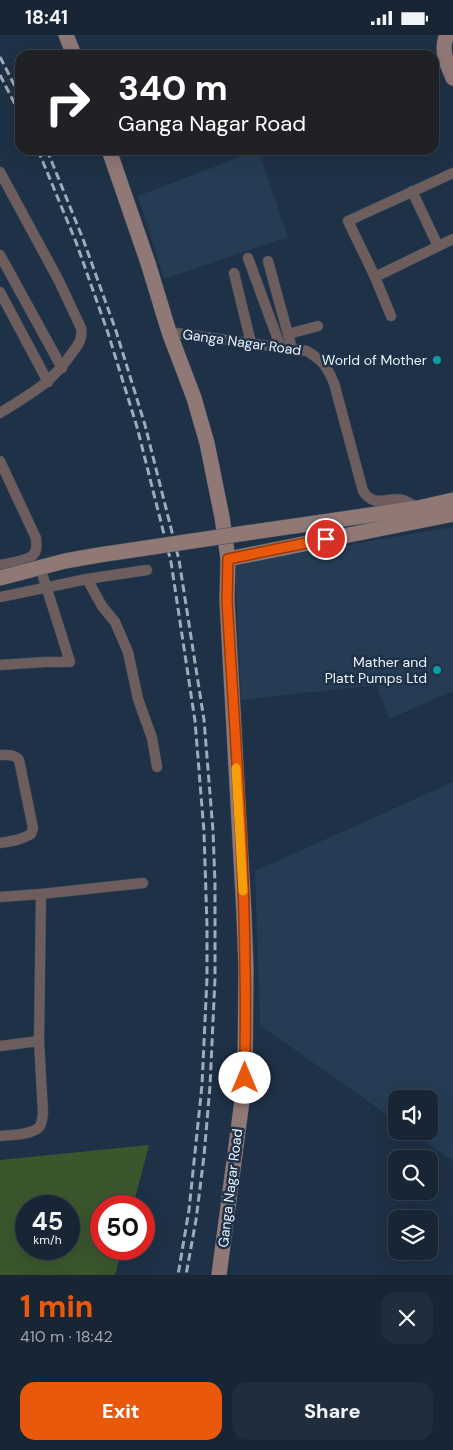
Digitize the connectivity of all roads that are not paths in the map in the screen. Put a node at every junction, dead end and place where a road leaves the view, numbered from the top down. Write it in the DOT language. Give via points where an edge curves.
graph roads {
  1 [pos="66,35"];
  2 [pos="447,35"];
  3 [pos="72,50"];
  4 [pos="453,78"];
  5 [pos="111,155"];
  6 [pos="0,172"];
  7 [pos="453,173"];
  8 [pos="412,191"];
  9 [pos="453,239"];
  10 [pos="438,246"];
  11 [pos="0,255"];
  12 [pos="248,258"];
  13 [pos="268,261"];
  14 [pos="234,273"];
  15 [pos="375,277"];
  16 [pos="0,292"];
  17 [pos="391,316"];
  18 [pos="318,326"];
  19 [pos="169,332"];
  20 [pos="288,334"];
  21 [pos="251,343"];
  22 [pos="281,348"];
  23 [pos="292,349"];
  24 [pos="62,368"];
  25 [pos="48,382"];
  26 [pos="0,413"];
  27 [pos="0,461"];
  28 [pos="453,500"];
  29 [pos="421,514"];
  30 [pos="453,514"];
  31 [pos="228,559"];
  32 [pos="0,565"];
  33 [pos="40,567"];
  34 [pos="147,570"];
  35 [pos="0,578"];
  36 [pos="87,579"];
  37 [pos="46,587"];
  38 [pos="0,597"];
  39 [pos="0,665"];
  40 [pos="0,755"];
  41 [pos="157,767"];
  42 [pos="0,843"];
  43 [pos="143,883"];
  44 [pos="41,894"];
  45 [pos="0,897"];
  46 [pos="39,1041"];
  47 [pos="0,1046"];
  48 [pos="0,1136"];
  49 [pos="219,1275"];
  1 -- 3 [label="main road"];
  2 -- 4 [label="main road" via="444,50"];
  5 -- 19 [label="main road, Ganga Nagar Road"];
  6 -- 24 [label="street" via="60,281 81,328 80,343"];
  7 -- 8 [label="street"];
  8 -- 10 [label="street"];
  8 -- 15 [label="street" via="348,221"];
  9 -- 10 [label="street"];
  10 -- 15 [label="street"];
  11 -- 24 [label="street"];
  12 -- 22 [label="street"];
  13 -- 20 [label="street"];
  14 -- 21 [label="street"];
  15 -- 17 [label="street"];
  16 -- 25 [label="street"];
  18 -- 20 [label="street"];
  19 -- 21 [label="street, Ganga Nagar Road"];
  19 -- 31 [label="main road, Ganga Nagar Road" via="207,443"];
  20 -- 23 [label="street"];
  21 -- 22 [label="street, Ganga Nagar Road"];
  22 -- 23 [label="street, Ganga Nagar Road"];
  23 -- 29 [label="street, Ganga Nagar Road" via="307,351 328,369 363,491 368,498 374,501 403,500"];
  24 -- 25 [label="street"];
  25 -- 26 [label="street"];
  27 -- 32 [label="street" via="36,538 37,548 27,559"];
  28 -- 29 [label="main road"];
  29 -- 30 [label="main road"];
  29 -- 31 [label="main road"];
  29 -- 33 [label="main road, bridge" via="246,533"];
  31 -- 49 [label="main road, Ganga Nagar Road" via="227,600 246,968 245,1078"];
  33 -- 35 [label="main road, bridge"];
  33 -- 37 [label="street"];
  34 -- 36 [label="street"];
  36 -- 37 [label="street"];
  36 -- 41 [label="street" via="115,622 128,652"];
  37 -- 38 [label="street"];
  37 -- 39 [label="street" via="70,662"];
  40 -- 42 [label="street" via="12,755 19,760 32,828 31,834 19,841"];
  43 -- 44 [label="street"];
  44 -- 45 [label="street"];
  44 -- 46 [label="street"];
  46 -- 47 [label="street"];
  46 -- 48 [label="street" via="43,1114 40,1127 28,1133"];
}
